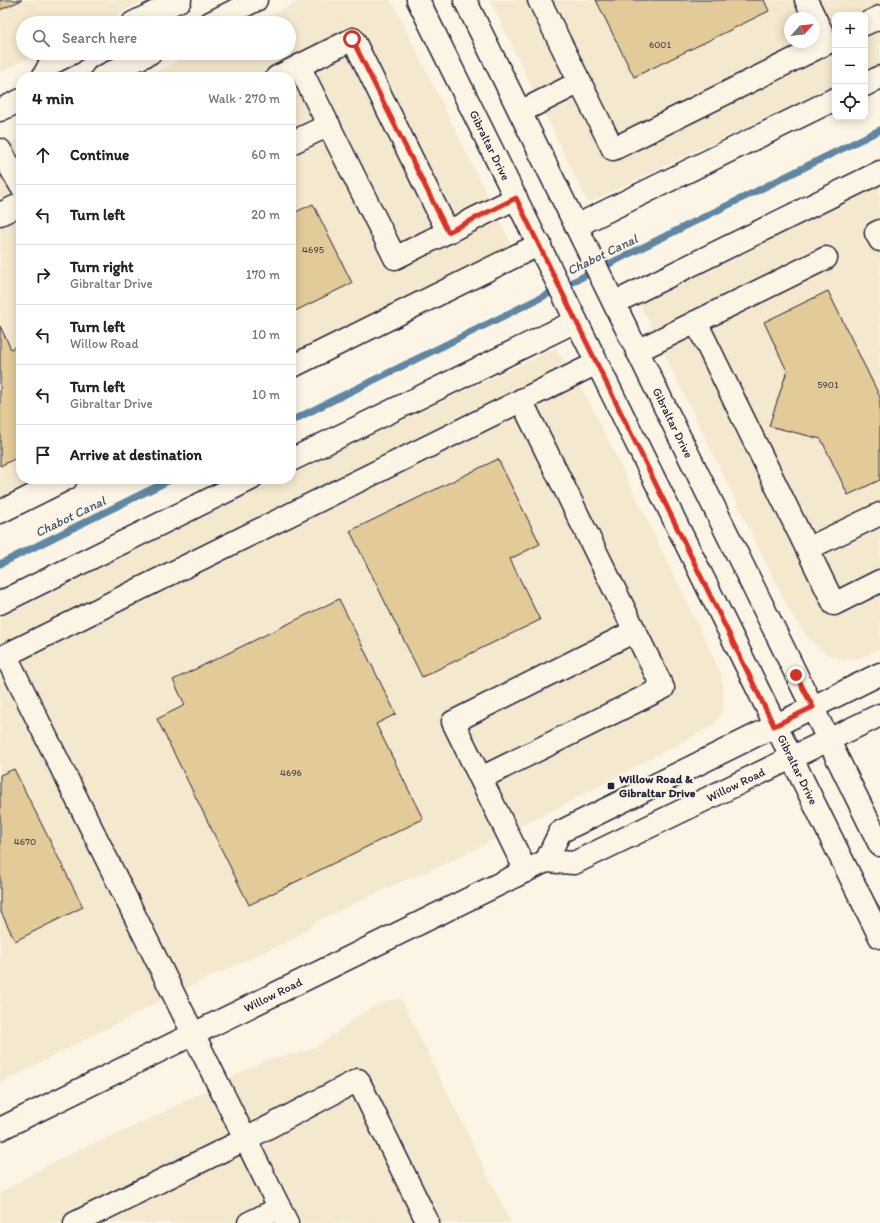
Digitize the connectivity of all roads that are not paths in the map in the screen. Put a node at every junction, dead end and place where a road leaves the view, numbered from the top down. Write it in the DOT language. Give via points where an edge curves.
graph roads {
  1 [pos="180,0"];
  2 [pos="256,0"];
  3 [pos="418,0"];
  4 [pos="465,0"];
  5 [pos="539,0"];
  6 [pos="806,0"];
  7 [pos="156,5"];
  8 [pos="142,16"];
  9 [pos="224,16"];
  10 [pos="880,17"];
  11 [pos="868,23"];
  12 [pos="831,41"];
  13 [pos="58,60"];
  14 [pos="136,60"];
  15 [pos="299,66"];
  16 [pos="46,72"];
  17 [pos="112,72"];
  18 [pos="287,72"];
  19 [pos="880,77"];
  20 [pos="580,82"];
  21 [pos="868,83"];
  22 [pos="832,101"];
  23 [pos="16,102"];
  24 [pos="0,110"];
  25 [pos="520,112"];
  26 [pos="328,125"];
  27 [pos="296,141"];
  28 [pos="0,150"];
  29 [pos="880,172"];
  30 [pos="16,177"];
  31 [pos="516,198"];
  32 [pos="16,206"];
  33 [pos="0,214"];
  34 [pos="578,230"];
  35 [pos="880,231"];
  36 [pos="448,232"];
  37 [pos="880,240"];
  38 [pos="542,248"];
  39 [pos="826,258"];
  40 [pos="614,303"];
  41 [pos="576,321"];
  42 [pos="696,322"];
  43 [pos="637,351"];
  44 [pos="597,363"];
  45 [pos="296,365"];
  46 [pos="520,400"];
  47 [pos="296,458"];
  48 [pos="56,484"];
  49 [pos="241,484"];
  50 [pos="0,512"];
  51 [pos="880,514"];
  52 [pos="807,550"];
  53 [pos="880,582"];
  54 [pos="0,603"];
  55 [pos="635,632"];
  56 [pos="3,657"];
  57 [pos="880,674"];
  58 [pos="813,707"];
  59 [pos="880,715"];
  60 [pos="774,726"];
  61 [pos="829,740"];
  62 [pos="791,758"];
  63 [pos="481,778"];
  64 [pos="880,845"];
  65 [pos="546,861"];
  66 [pos="526,871"];
  67 [pos="880,937"];
  68 [pos="194,1034"];
  69 [pos="0,1129"];
  70 [pos="246,1139"];
  71 [pos="283,1215"];
  72 [pos="75,1223"];
  73 [pos="249,1223"];
  74 [pos="428,1223"];
  1 -- 7 [label="street"];
  2 -- 9 [label="street"];
  3 -- 31 [label="street, Gibraltar Drive"];
  4 -- 25 [label="street, Gibraltar Drive"];
  5 -- 20 [label="street"];
  6 -- 12 [label="street"];
  7 -- 8 [label="street"];
  10 -- 11 [label="street"];
  12 -- 20 [label="street" via="613,149"];
  13 -- 16 [label="street" via="50,64"];
  14 -- 17 [label="street"];
  15 -- 18 [label="street"];
  15 -- 26 [label="street"];
  15 -- 36 [label="street" via="352,39"];
  19 -- 21 [label="street"];
  20 -- 25 [label="street"];
  22 -- 34 [label="street"];
  23 -- 24 [label="street"];
  25 -- 34 [label="street, Gibraltar Drive"];
  26 -- 27 [label="street"];
  26 -- 36 [label="street" via="395,258"];
  28 -- 30 [label="street"];
  29 -- 40 [label="street"];
  31 -- 36 [label="street"];
  31 -- 38 [label="street, Gibraltar Drive"];
  32 -- 33 [label="street"];
  34 -- 40 [label="street, Gibraltar Drive"];
  35 -- 37 [label="street" via="876,232"];
  38 -- 41 [label="street, Gibraltar Drive"];
  38 -- 45 [label="street"];
  39 -- 42 [label="street"];
  40 -- 43 [label="street, Gibraltar Drive"];
  41 -- 44 [label="street, Gibraltar Drive"];
  41 -- 47 [label="street"];
  42 -- 43 [label="street"];
  42 -- 52 [label="street"];
  43 -- 58 [label="street, Gibraltar Drive"];
  44 -- 46 [label="street"];
  44 -- 60 [label="street, Gibraltar Drive"];
  46 -- 55 [label="street"];
  46 -- 56 [label="street"];
  48 -- 50 [label="street"];
  49 -- 54 [label="street"];
  51 -- 52 [label="street"];
  52 -- 53 [label="street" via="834,604"];
  55 -- 63 [label="street" via="453,722"];
  55 -- 63 [label="street" via="663,688"];
  56 -- 68 [label="street"];
  57 -- 58 [label="street"];
  58 -- 60 [label="street"];
  58 -- 61 [label="street, Gibraltar Drive"];
  59 -- 61 [label="street, Willow Road"];
  60 -- 62 [label="street, Gibraltar Drive"];
  60 -- 65 [label="street" via="560,832"];
  61 -- 62 [label="street, Willow Road"];
  61 -- 64 [label="street, Gibraltar Drive"];
  62 -- 65 [label="street, Willow Road" via="574,863"];
  62 -- 67 [label="street, Gibraltar Drive"];
  63 -- 66 [label="street"];
  65 -- 66 [label="street, Willow Road"];
  66 -- 68 [label="street, Willow Road"];
  68 -- 69 [label="street, Willow Road"];
  68 -- 70 [label="street"];
  70 -- 71 [label="street"];
  70 -- 72 [label="street"];
  70 -- 74 [label="street" via="358,1080"];
  71 -- 73 [label="street"];
}
